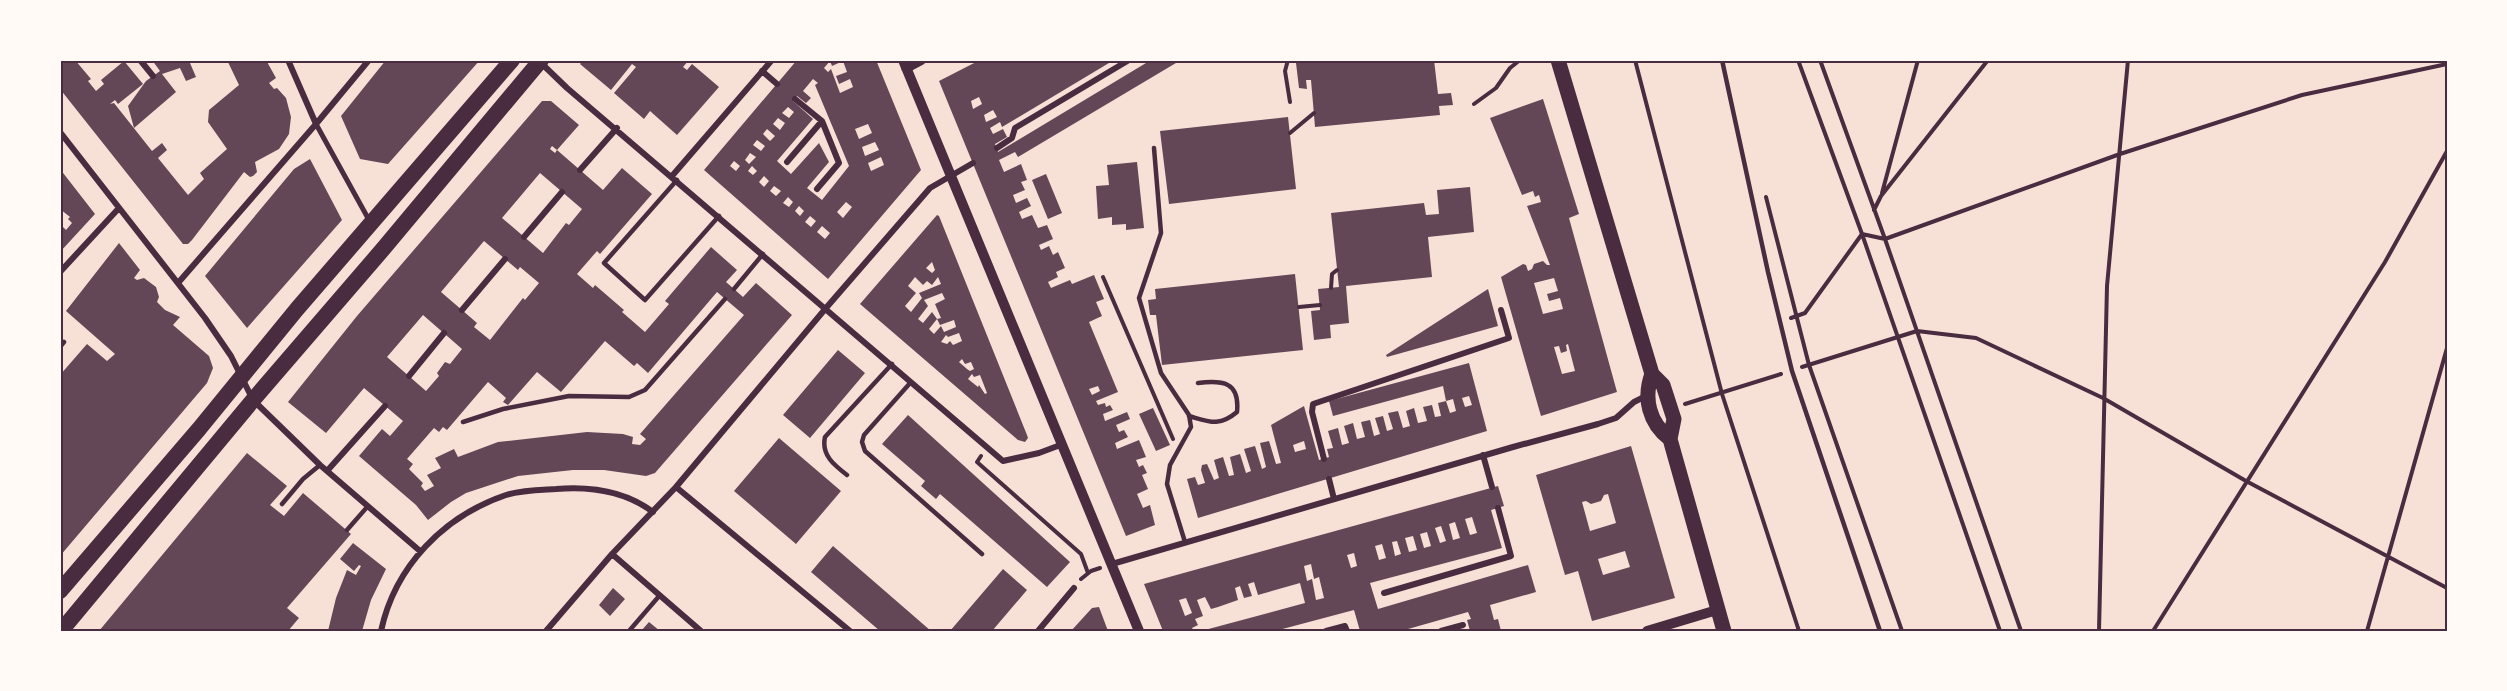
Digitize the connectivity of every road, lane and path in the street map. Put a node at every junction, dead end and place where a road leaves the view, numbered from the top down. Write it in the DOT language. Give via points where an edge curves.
graph roads {
  1 [pos="140,60"];
  2 [pos="288,60"];
  3 [pos="369,60"];
  4 [pos="512,60"];
  5 [pos="771,60"];
  6 [pos="921,60"];
  7 [pos="1129,60"];
  8 [pos="1288,60"];
  9 [pos="1520,60"];
  10 [pos="1558,60"];
  11 [pos="1635,60"];
  12 [pos="1722,60"];
  13 [pos="1798,60"];
  14 [pos="1820,60"];
  15 [pos="1918,60"];
  16 [pos="1988,60"];
  17 [pos="2128,60"];
  18 [pos="540,61"];
  19 [pos="905,64"];
  20 [pos="2447,64"];
  21 [pos="762,71"];
  22 [pos="153,76"];
  23 [pos="777,84"];
  24 [pos="795,99"];
  25 [pos="1290,102"];
  26 [pos="1474,104"];
  27 [pos="1314,113"];
  28 [pos="822,121"];
  29 [pos="316,124"];
  30 [pos="617,128"];
  31 [pos="60,132"];
  32 [pos="1290,133"];
  33 [pos="997,148"];
  34 [pos="1154,148"];
  35 [pos="2447,151"];
  36 [pos="2120,154"];
  37 [pos="787,162"];
  38 [pos="973,163"];
  39 [pos="580,170"];
  40 [pos="951,175"];
  41 [pos="674,178"];
  42 [pos="817,189"];
  43 [pos="562,192"];
  44 [pos="1765,195"];
  45 [pos="1881,196"];
  46 [pos="119,208"];
  47 [pos="1874,210"];
  48 [pos="719,216"];
  49 [pos="372,224"];
  50 [pos="1862,234"];
  51 [pos="524,237"];
  52 [pos="1885,239"];
  53 [pos="763,254"];
  54 [pos="506,259"];
  55 [pos="1337,270"];
  56 [pos="60,272"];
  57 [pos="1103,277"];
  58 [pos="178,283"];
  59 [pos="1331,288"];
  60 [pos="734,289"];
  61 [pos="725,299"];
  62 [pos="1320,305"];
  63 [pos="1299,307"];
  64 [pos="826,308"];
  65 [pos="462,310"];
  66 [pos="1501,310"];
  67 [pos="1796,316"];
  68 [pos="1780,322"];
  69 [pos="1917,331"];
  70 [pos="444,333"];
  71 [pos="1897,339"];
  72 [pos="2447,348"];
  73 [pos="892,364"];
  74 [pos="1809,365"];
  75 [pos="1792,370"];
  76 [pos="1652,374"];
  77 [pos="409,376"];
  78 [pos="242,377"];
  79 [pos="911,382"];
  80 [pos="1198,383"];
  81 [pos="1722,393"];
  82 [pos="1646,396"];
  83 [pos="2103,398"];
  84 [pos="253,400"];
  85 [pos="1684,404"];
  86 [pos="385,406"];
  87 [pos="1189,416"];
  88 [pos="463,422"];
  89 [pos="1670,439"];
  90 [pos="1063,444"];
  91 [pos="988,448"];
  92 [pos="1177,450"];
  93 [pos="1483,455"];
  94 [pos="1324,459"];
  95 [pos="320,465"];
  96 [pos="327,471"];
  97 [pos="847,475"];
  98 [pos="1329,479"];
  99 [pos="2246,481"];
  100 [pos="676,487"];
  101 [pos="1492,487"];
  102 [pos="1334,499"];
  103 [pos="282,504"];
  104 [pos="368,506"];
  105 [pos="1497,508"];
  106 [pos="653,512"];
  107 [pos="347,530"];
  108 [pos="1185,542"];
  109 [pos="420,551"];
  110 [pos="612,554"];
  111 [pos="982,554"];
  112 [pos="2389,557"];
  113 [pos="1113,564"];
  114 [pos="1093,570"];
  115 [pos="1088,573"];
  116 [pos="1075,586"];
  117 [pos="2447,588"];
  118 [pos="60,591"];
  119 [pos="1384,593"];
  120 [pos="660,595"];
  121 [pos="1718,610"];
  122 [pos="1463,624"];
  123 [pos="61,631"];
  124 [pos="381,631"];
  125 [pos="546,631"];
  126 [pos="629,631"];
  127 [pos="701,631"];
  128 [pos="850,631"];
  129 [pos="1038,631"];
  130 [pos="1139,631"];
  131 [pos="1326,631"];
  132 [pos="1347,631"];
  133 [pos="1441,631"];
  134 [pos="1647,631"];
  135 [pos="1724,631"];
  136 [pos="1799,631"];
  137 [pos="1880,631"];
  138 [pos="1902,631"];
  139 [pos="2000,631"];
  140 [pos="2021,631"];
  141 [pos="2099,631"];
  142 [pos="2153,631"];
  143 [pos="2367,631"];
  1 -- 22 [label="street"];
  2 -- 29 [label="street"];
  3 -- 29 [label="street"];
  4 -- 49 [label="highway"];
  5 -- 21 [label="street"];
  6 -- 19 [label="street"];
  7 -- 33 [label="street" via="1016,129 1012,138"];
  8 -- 25 [label="path"];
  9 -- 26 [label="path" via="1509,68 1496,88"];
  10 -- 76 [label="main road"];
  11 -- 81 [label="path"];
  12 -- 68 [label="lane"];
  13 -- 50 [label="path"];
  14 -- 47 [label="path"];
  15 -- 45 [label="path"];
  16 -- 45 [label="path"];
  17 -- 36 [label="path"];
  18 -- 30 [label="street"];
  18 -- 84 [label="highway"];
  19 -- 40 [label="street"];
  20 -- 36 [label="path" via="2302,95"];
  21 -- 23 [label="street"];
  21 -- 41 [label="street"];
  24 -- 28 [label="street"];
  27 -- 32 [label="path"];
  28 -- 37 [label="street"];
  28 -- 42 [label="street" via="838,164"];
  29 -- 49 [label="street"];
  29 -- 58 [label="street"];
  30 -- 39 [label="street"];
  30 -- 41 [label="street"];
  31 -- 46 [label="street"];
  34 -- 87 [label="lane" via="1161,233 1139,298 1161,373"];
  35 -- 99 [label="path" via="2385,262"];
  36 -- 52 [label="path"];
  36 -- 83 [label="path" via="2107,286"];
  38 -- 40 [label="street"];
  40 -- 64 [label="street" via="930,187"];
  40 -- 90 [label="street"];
  41 -- 48 [label="street"];
  41 -- 48 [label="lane" via="604,263 645,300"];
  43 -- 51 [label="street"];
  44 -- 67 [label="path"];
  45 -- 47 [label="path"];
  46 -- 56 [label="street"];
  46 -- 58 [label="street"];
  47 -- 52 [label="path"];
  48 -- 53 [label="street"];
  49 -- 78 [label="highway"];
  50 -- 52 [label="path"];
  50 -- 67 [label="path" via="1805,313"];
  50 -- 71 [label="path"];
  52 -- 69 [label="path"];
  53 -- 60 [label="lane"];
  53 -- 64 [label="street"];
  54 -- 65 [label="street"];
  55 -- 59 [label="path" via="1332,274"];
  57 -- 92 [label="path"];
  58 -- 78 [label="street"];
  61 -- 88 [label="lane" via="645,390 629,397 569,396 503,409"];
  62 -- 63 [label="path"];
  64 -- 73 [label="street"];
  64 -- 100 [label="street"];
  66 -- 94 [label="street" via="1509,338 1313,404"];
  67 -- 68 [label="path"];
  67 -- 74 [label="path"];
  68 -- 75 [label="lane"];
  69 -- 71 [label="path"];
  69 -- 83 [label="path" via="1976,338"];
  69 -- 140 [label="path"];
  70 -- 77 [label="street"];
  71 -- 74 [label="path"];
  71 -- 139 [label="path"];
  72 -- 112 [label="path"];
  73 -- 79 [label="street"];
  73 -- 97 [label="lane" via="825,437 826,453"];
  74 -- 75 [label="path"];
  74 -- 138 [label="path"];
  75 -- 81 [label="path"];
  75 -- 137 [label="lane"];
  76 -- 82 [label="main road"];
  76 -- 89 [label="main road" via="1663,385 1674,419"];
  78 -- 84 [label="street"];
  78 -- 118 [label="highway"];
  79 -- 91 [label="street"];
  79 -- 111 [label="lane" via="864,435 865,451"];
  80 -- 87 [label="lane" via="1218,381 1231,386 1238,398 1237,412 1226,421"];
  81 -- 85 [label="path"];
  81 -- 136 [label="path"];
  82 -- 89 [label="main road" via="1655,424"];
  82 -- 93 [label="street" via="1616,418"];
  83 -- 99 [label="path"];
  83 -- 141 [label="path"];
  84 -- 95 [label="street"];
  84 -- 123 [label="highway"];
  86 -- 96 [label="street"];
  87 -- 92 [label="lane" via="1191,427"];
  89 -- 121 [label="main road"];
  90 -- 91 [label="street" via="1003,461"];
  90 -- 113 [label="street"];
  91 -- 115 [label="path" via="977,462 1084,553"];
  92 -- 108 [label="lane" via="1167,484"];
  93 -- 101 [label="street"];
  93 -- 102 [label="street"];
  95 -- 96 [label="street"];
  95 -- 103 [label="lane"];
  96 -- 104 [label="street"];
  98 -- 102 [label="street"];
  99 -- 112 [label="path"];
  99 -- 142 [label="path"];
  100 -- 106 [label="street"];
  100 -- 128 [label="street"];
  102 -- 108 [label="street"];
  104 -- 107 [label="lane"];
  104 -- 109 [label="street"];
  105 -- 119 [label="street" via="1510,556"];
  106 -- 109 [label="street" via="626,496 607,491 566,488 518,493 485,504 452,522"];
  106 -- 110 [label="street"];
  108 -- 113 [label="street"];
  109 -- 124 [label="street" via="393,594"];
  110 -- 120 [label="street"];
  110 -- 125 [label="street"];
  112 -- 117 [label="path"];
  112 -- 143 [label="path"];
  113 -- 130 [label="street"];
  114 -- 115 [label="path"];
  115 -- 116 [label="path"];
  116 -- 129 [label="street"];
  120 -- 126 [label="lane"];
  120 -- 127 [label="street"];
  121 -- 134 [label="street"];
  121 -- 135 [label="main road"];
  122 -- 133 [label="street"];
  131 -- 132 [label="street" via="1346,626"];
}
